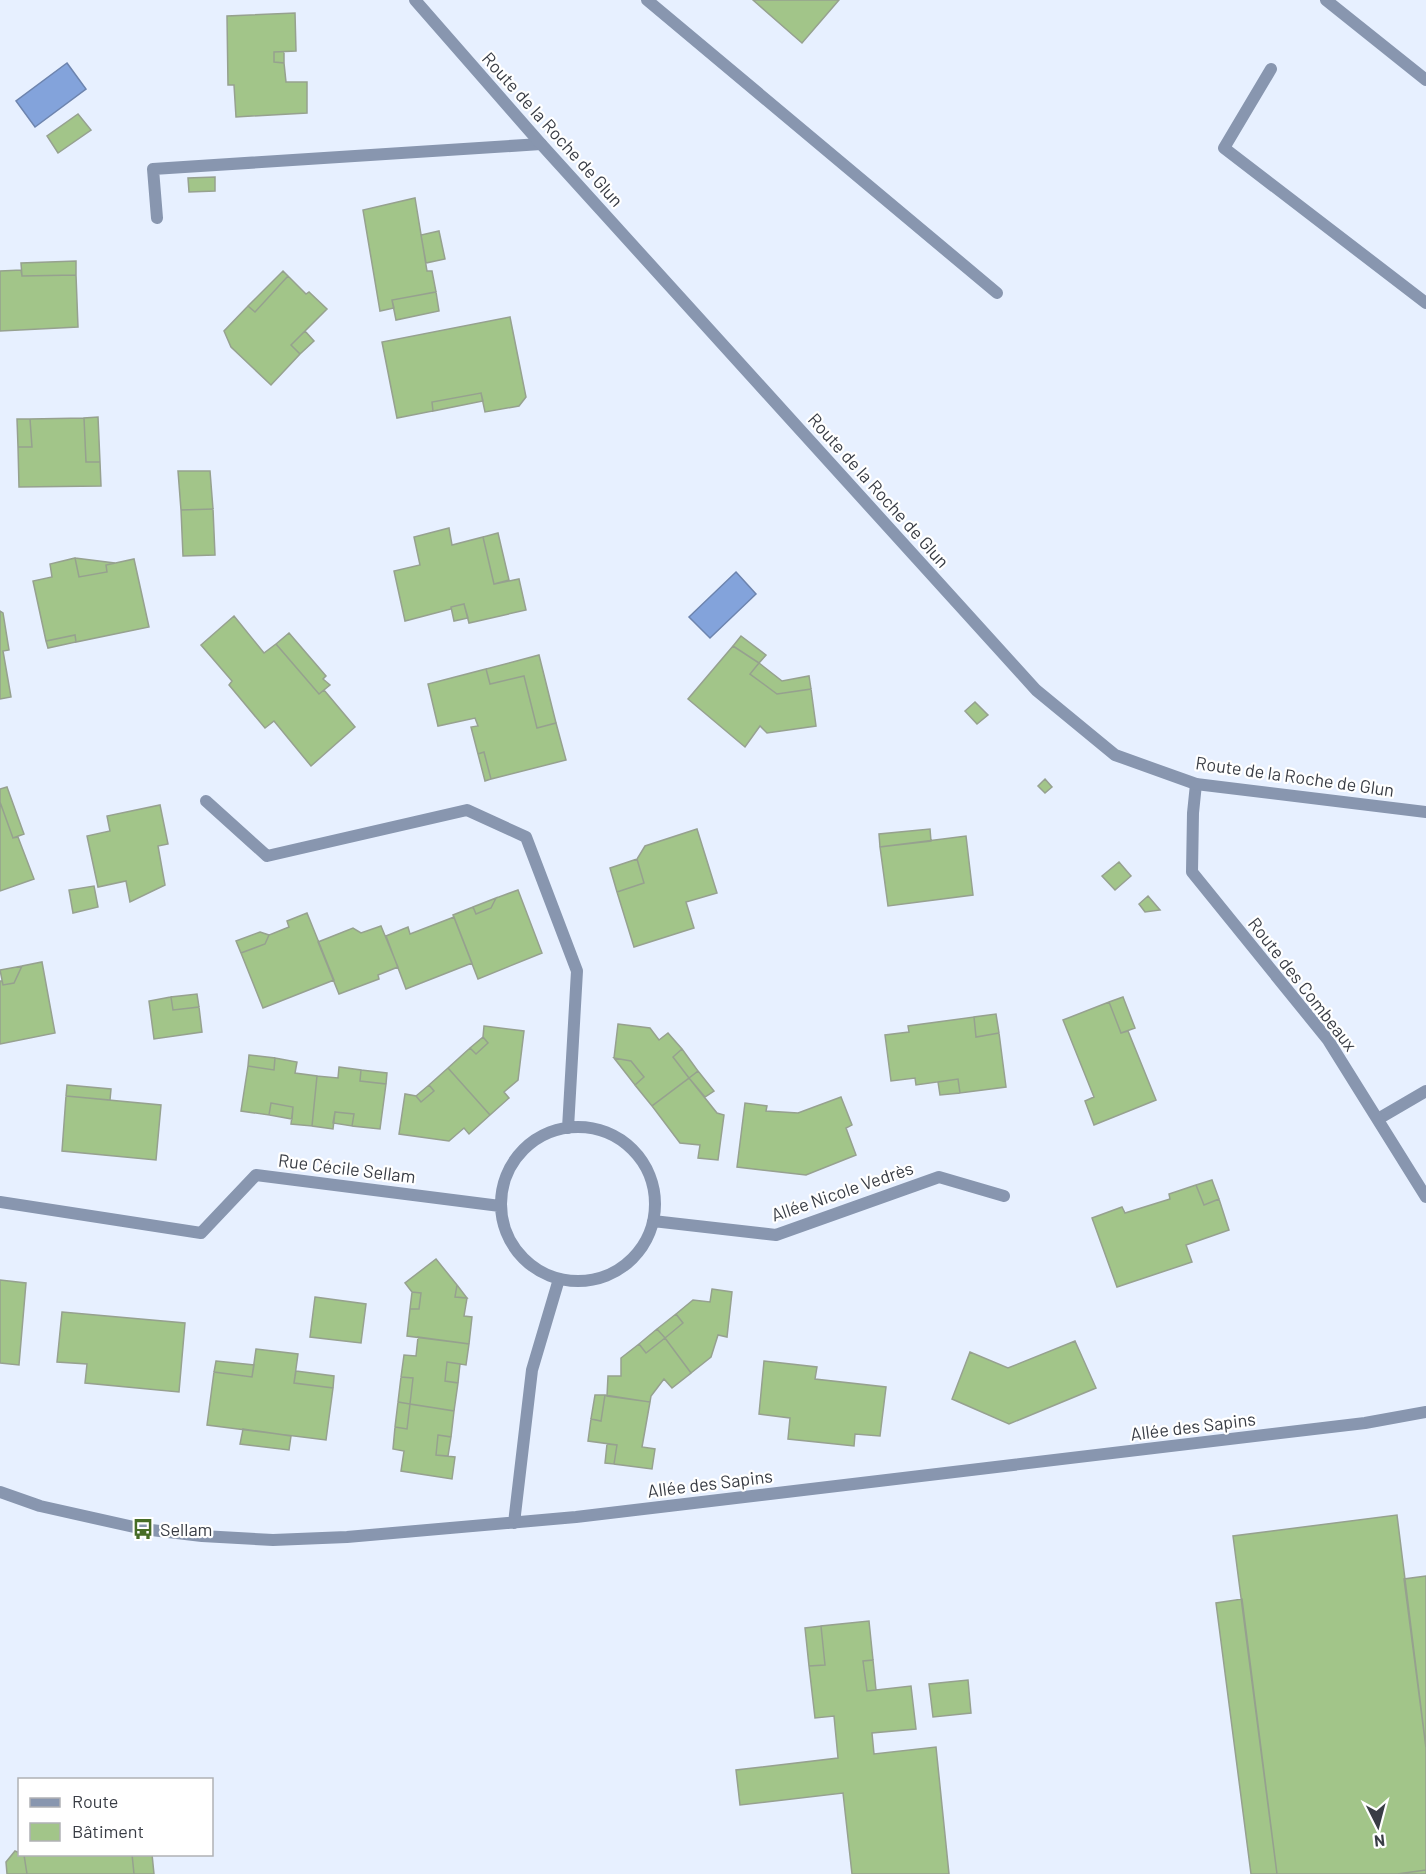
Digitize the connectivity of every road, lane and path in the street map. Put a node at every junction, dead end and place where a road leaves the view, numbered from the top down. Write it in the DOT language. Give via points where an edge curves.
graph roads {
  1 [pos="415,0"];
  2 [pos="647,0"];
  3 [pos="1326,0"];
  4 [pos="1271,69"];
  5 [pos="1426,80"];
  6 [pos="541,144"];
  7 [pos="157,218"];
  8 [pos="997,293"];
  9 [pos="1426,303"];
  10 [pos="1196,784"];
  11 [pos="206,801"];
  12 [pos="1426,812"];
  13 [pos="1426,1091"];
  14 [pos="1377,1119"];
  15 [pos="568,1128"];
  16 [pos="1004,1196"];
  17 [pos="1426,1197"];
  18 [pos="0,1203"];
  19 [pos="500,1206"];
  20 [pos="653,1221"];
  21 [pos="560,1279"];
  22 [pos="1426,1412"];
  23 [pos="0,1492"];
  24 [pos="514,1523"];
  1 -- 6 [label="street, Route de la Roche de Glun"];
  2 -- 8 [label="street"];
  3 -- 5 [label="street"];
  4 -- 9 [label="street" via="1224,148"];
  6 -- 7 [label="street" via="153,169"];
  6 -- 10 [label="street, Route de la Roche de Glun" via="1036,690 1115,755"];
  10 -- 12 [label="street, Route de la Roche de Glun"];
  10 -- 14 [label="street, Route des Combeaux" via="1192,872 1328,1041"];
  11 -- 15 [label="street" via="267,856 467,810 526,837 577,971"];
  13 -- 14 [label="street"];
  14 -- 17 [label="street, Route des Combeaux"];
  15 -- 19 [label="street" via="546,1134 527,1146 503,1184"];
  15 -- 20 [label="street" via="592,1129 615,1137 635,1152 648,1173 655,1197"];
  16 -- 20 [label="street, Allée Nicole Vedrès" via="939,1177 776,1235"];
  18 -- 19 [label="street, Rue Cécile Sellam" via="201,1233 256,1175"];
  19 -- 21 [label="street" via="505,1231 517,1253 536,1270"];
  20 -- 21 [label="street" via="644,1244 629,1263 608,1276 584,1281"];
  21 -- 24 [label="street" via="532,1370"];
  22 -- 24 [label="street, Allée des Sapins" via="1365,1423"];
  23 -- 24 [label="street, Allée des Sapins" via="40,1506 143,1529 202,1536 273,1540 347,1537"];
}
